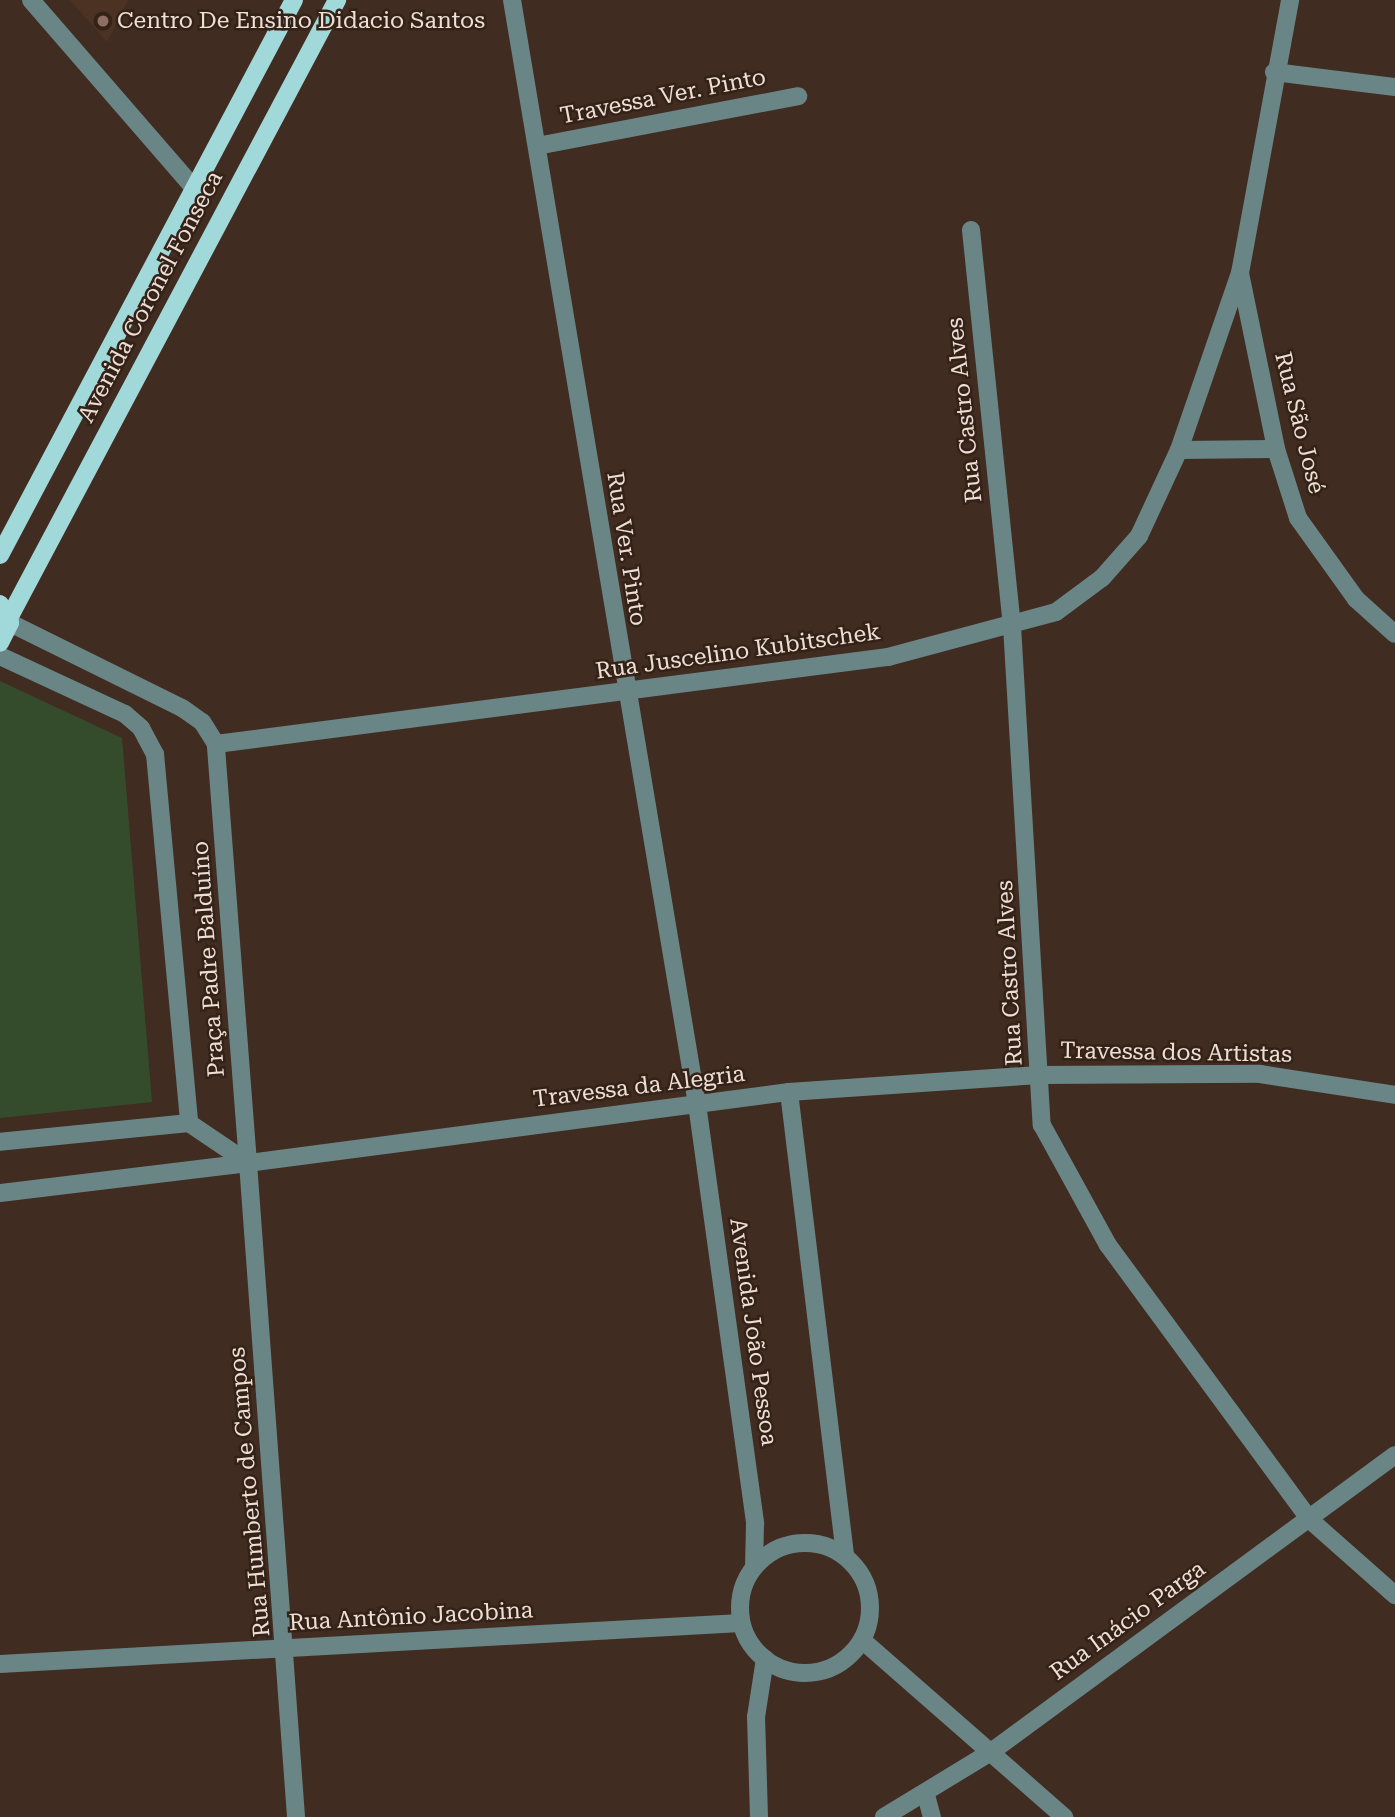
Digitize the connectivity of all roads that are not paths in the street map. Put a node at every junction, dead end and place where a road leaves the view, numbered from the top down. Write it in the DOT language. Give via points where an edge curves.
graph roads {
  1 [pos="31,0"];
  2 [pos="294,0"];
  3 [pos="337,0"];
  4 [pos="512,0"];
  5 [pos="1290,0"];
  6 [pos="1274,72"];
  7 [pos="1395,87"];
  8 [pos="798,96"];
  9 [pos="537,146"];
  10 [pos="195,189"];
  11 [pos="971,230"];
  12 [pos="1240,273"];
  13 [pos="1276,449"];
  14 [pos="1179,450"];
  15 [pos="0,555"];
  16 [pos="7,615"];
  17 [pos="1012,626"];
  18 [pos="1395,634"];
  19 [pos="0,643"];
  20 [pos="0,656"];
  21 [pos="624,692"];
  22 [pos="216,744"];
  23 [pos="1039,1075"];
  24 [pos="789,1092"];
  25 [pos="1395,1094"];
  26 [pos="697,1104"];
  27 [pos="189,1124"];
  28 [pos="0,1142"];
  29 [pos="248,1163"];
  30 [pos="0,1193"];
  31 [pos="1395,1455"];
  32 [pos="1309,1519"];
  33 [pos="845,1555"];
  34 [pos="754,1567"];
  35 [pos="1395,1595"];
  36 [pos="741,1623"];
  37 [pos="862,1640"];
  38 [pos="287,1648"];
  39 [pos="765,1659"];
  40 [pos="0,1664"];
  41 [pos="991,1752"];
  42 [pos="926,1795"];
  43 [pos="296,1817"];
  44 [pos="759,1817"];
  45 [pos="884,1817"];
  46 [pos="932,1817"];
  47 [pos="1064,1817"];
  1 -- 10 [label="street"];
  2 -- 10 [label="main road, Avenida Coronel Fonseca"];
  3 -- 16 [label="main road, Avenida Coronel Fonseca"];
  4 -- 9 [label="street, Rua Ver. Pinto"];
  5 -- 6 [label="street, Rua Juscelino Kubitschek"];
  6 -- 7 [label="street"];
  6 -- 12 [label="street, Rua Juscelino Kubitschek"];
  8 -- 9 [label="street, Travessa Ver. Pinto"];
  9 -- 21 [label="street, Rua Ver. Pinto"];
  10 -- 15 [label="main road, Avenida Coronel Fonseca"];
  11 -- 17 [label="street, Rua Castro Alves"];
  12 -- 13 [label="street, Rua São José"];
  12 -- 14 [label="street, Rua Juscelino Kubitschek"];
  13 -- 14 [label="street"];
  13 -- 18 [label="street, Rua São José" via="1298,518 1356,599"];
  14 -- 17 [label="street, Rua Juscelino Kubitschek" via="1153,513 1118,562 1056,612"];
  16 -- 19 [label="main road"];
  16 -- 22 [label="street" via="183,708 202,722"];
  17 -- 21 [label="street, Rua Juscelino Kubitschek" via="888,657"];
  17 -- 23 [label="street, Rua Castro Alves"];
  20 -- 27 [label="street, Praça Padre Balduíno" via="125,714 141,728 155,754"];
  21 -- 22 [label="street, Rua Juscelino Kubitschek"];
  21 -- 26 [label="street, Rua Ver. Pinto"];
  22 -- 29 [label="street, Praça Padre Balduíno"];
  23 -- 24 [label="street, Travessa da Alegria"];
  23 -- 25 [label="street, Travessa dos Artistas" via="1260,1074"];
  23 -- 32 [label="street, Rua Castro Alves" via="1042,1125 1078,1199"];
  24 -- 26 [label="street, Travessa da Alegria"];
  24 -- 33 [label="street"];
  26 -- 29 [label="street, Travessa da Alegria"];
  26 -- 34 [label="street, Avenida João Pessoa" via="755,1524"];
  27 -- 28 [label="street"];
  27 -- 29 [label="street"];
  29 -- 30 [label="street"];
  29 -- 38 [label="street, Rua Humberto de Campos"];
  31 -- 32 [label="street, Rua Inácio Parga"];
  32 -- 35 [label="street, Rua Castro Alves"];
  32 -- 41 [label="street, Rua Inácio Parga"];
  33 -- 34 [label="street" via="807,1542 769,1553"];
  33 -- 37 [label="street" via="858,1568 871,1602"];
  34 -- 36 [label="street" via="740,1603"];
  36 -- 38 [label="street, Rua Antônio Jacobina"];
  36 -- 39 [label="street"];
  37 -- 39 [label="street" via="829,1669 785,1670"];
  37 -- 41 [label="street"];
  38 -- 40 [label="street, Rua Antônio Jacobina"];
  38 -- 43 [label="street, Rua Humberto de Campos"];
  39 -- 44 [label="street" via="756,1717"];
  41 -- 42 [label="street, Rua Inácio Parga"];
  41 -- 47 [label="street"];
  42 -- 45 [label="street, Rua Inácio Parga"];
  42 -- 46 [label="street"];
}
